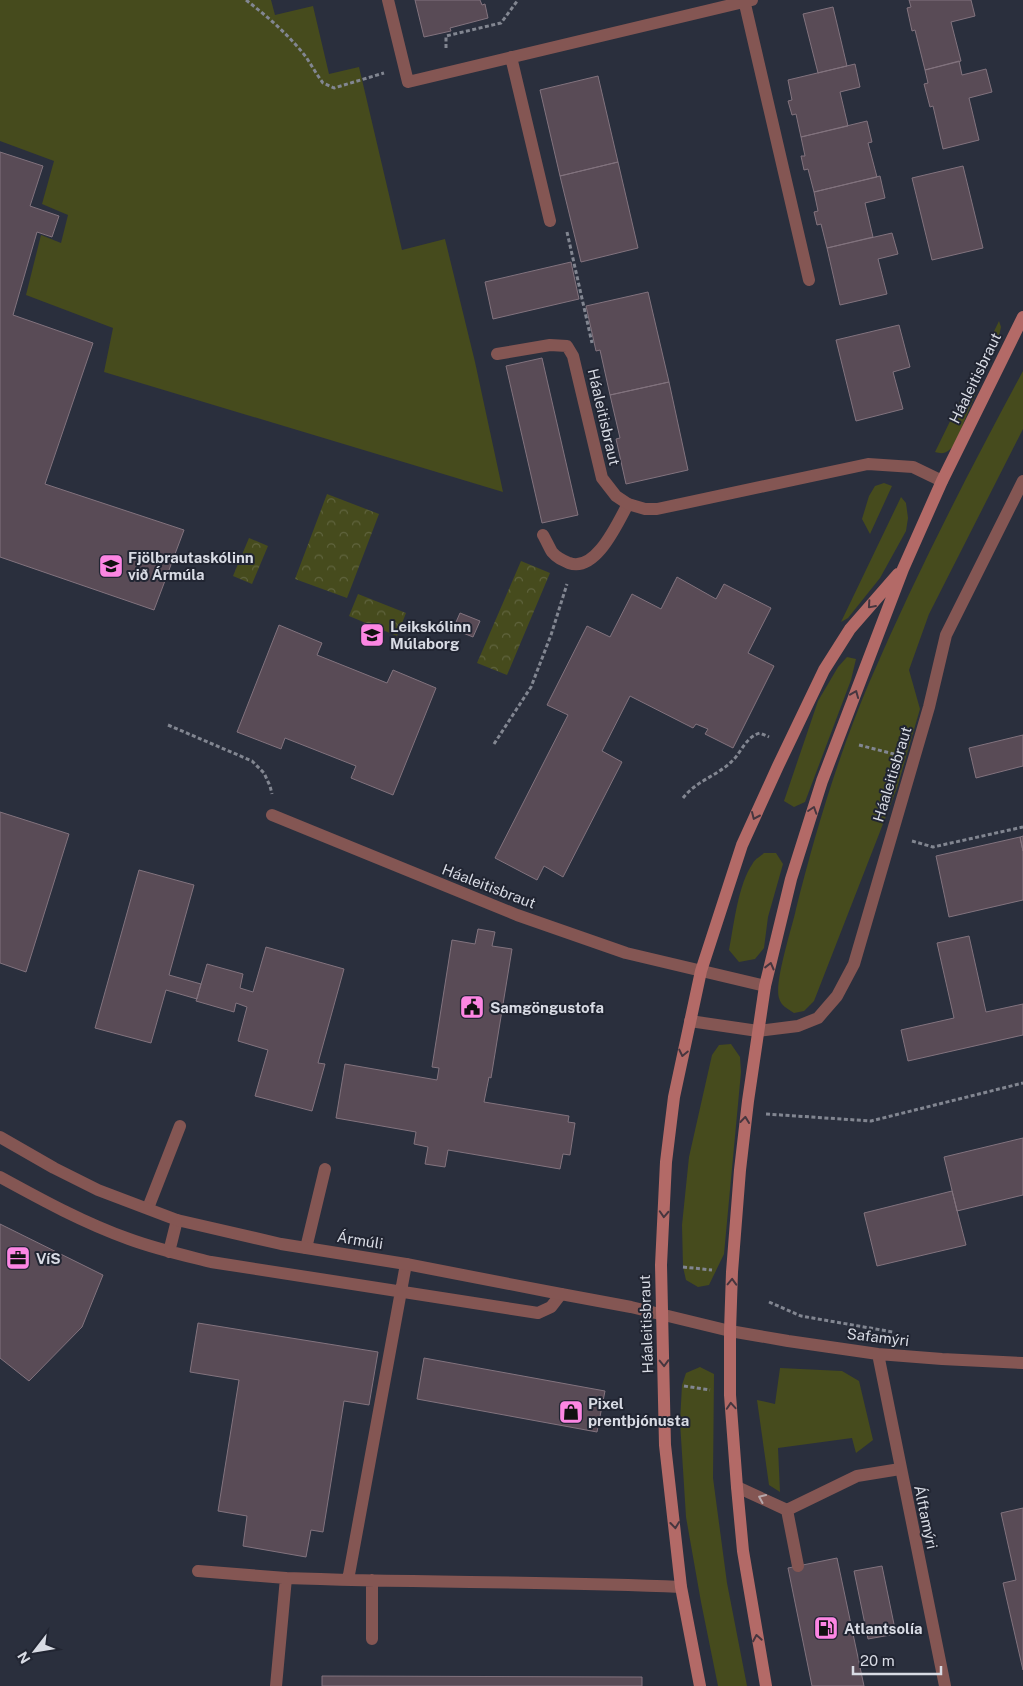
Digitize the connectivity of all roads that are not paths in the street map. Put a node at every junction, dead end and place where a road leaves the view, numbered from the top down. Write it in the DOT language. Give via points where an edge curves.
graph roads {
  1 [pos="388,0"];
  2 [pos="747,1"];
  3 [pos="511,57"];
  4 [pos="550,221"];
  5 [pos="809,280"];
  6 [pos="1023,317"];
  7 [pos="497,354"];
  8 [pos="942,481"];
  9 [pos="1023,481"];
  10 [pos="628,504"];
  11 [pos="543,535"];
  12 [pos="903,569"];
  13 [pos="272,815"];
  14 [pos="701,971"];
  15 [pos="765,986"];
  16 [pos="690,1021"];
  17 [pos="758,1031"];
  18 [pos="180,1126"];
  19 [pos="0,1137"];
  20 [pos="325,1169"];
  21 [pos="0,1177"];
  22 [pos="148,1208"];
  23 [pos="177,1220"];
  24 [pos="306,1248"];
  25 [pos="169,1252"];
  26 [pos="406,1264"];
  27 [pos="401,1292"];
  28 [pos="561,1294"];
  29 [pos="662,1315"];
  30 [pos="730,1331"];
  31 [pos="878,1354"];
  32 [pos="1023,1363"];
  33 [pos="900,1469"];
  34 [pos="737,1487"];
  35 [pos="787,1510"];
  36 [pos="798,1566"];
  37 [pos="198,1571"];
  38 [pos="286,1578"];
  39 [pos="348,1580"];
  40 [pos="372,1580"];
  41 [pos="681,1587"];
  42 [pos="372,1639"];
  43 [pos="276,1686"];
  44 [pos="700,1686"];
  45 [pos="766,1686"];
  46 [pos="945,1686"];
  1 -- 3 [label="street" via="408,82"];
  2 -- 3 [label="street"];
  2 -- 5 [label="street"];
  3 -- 4 [label="street"];
  6 -- 8 [label="street, Háaleitisbraut"];
  7 -- 10 [label="street, Háaleitisbraut" via="550,344 567,346 573,356 602,478 616,496"];
  8 -- 10 [label="street, Háaleitisbraut" via="913,467 868,464 657,509"];
  8 -- 12 [label="street, Háaleitisbraut"];
  9 -- 17 [label="street, Háaleitisbraut" via="946,635 929,707 854,964 837,996 818,1018 798,1026"];
  10 -- 11 [label="street" via="611,535 591,559 572,564 560,559"];
  12 -- 14 [label="street, Háaleitisbraut, one-way" via="850,629 824,670 742,845"];
  15 -- 12 [label="street, Háaleitisbraut, one-way" via="791,879 822,782"];
  13 -- 14 [label="street, Háaleitisbraut" via="517,915 626,953"];
  14 -- 15 [label="street, Háaleitisbraut"];
  14 -- 16 [label="street, Háaleitisbraut"];
  15 -- 17 [label="street, Háaleitisbraut"];
  16 -- 17 [label="street, Háaleitisbraut"];
  16 -- 29 [label="street, Háaleitisbraut, one-way" via="674,1098 666,1162"];
  30 -- 17 [label="street, Háaleitisbraut, one-way" via="740,1170"];
  18 -- 22 [label="street"];
  19 -- 22 [label="street, Ármúli" via="98,1190"];
  20 -- 24 [label="street"];
  21 -- 25 [label="street" via="128,1239"];
  22 -- 23 [label="street, Ármúli"];
  23 -- 24 [label="street, Ármúli"];
  23 -- 25 [label="street"];
  24 -- 26 [label="street, Ármúli"];
  25 -- 27 [label="street" via="211,1262"];
  26 -- 27 [label="street"];
  26 -- 28 [label="street, Ármúli"];
  27 -- 28 [label="street" via="538,1312 551,1307"];
  27 -- 39 [label="street"];
  28 -- 29 [label="street, Ármúli"];
  29 -- 30 [label="street, Ármúli"];
  29 -- 41 [label="street, Háaleitisbraut, one-way" via="665,1445"];
  30 -- 31 [label="street, Safamýri"];
  34 -- 30 [label="street, Háaleitisbraut, one-way" via="730,1394"];
  31 -- 32 [label="street, Safamýri"];
  31 -- 33 [label="street, Álftamýri"];
  33 -- 35 [label="street" via="857,1476"];
  33 -- 46 [label="street, Álftamýri"];
  35 -- 34 [label="street, one-way"];
  45 -- 34 [label="street, Háaleitisbraut, one-way" via="743,1551"];
  35 -- 36 [label="street"];
  37 -- 38 [label="street"];
  38 -- 39 [label="street"];
  38 -- 43 [label="street"];
  39 -- 40 [label="street"];
  40 -- 41 [label="street"];
  40 -- 42 [label="street"];
  41 -- 44 [label="street, Háaleitisbraut"];
}
